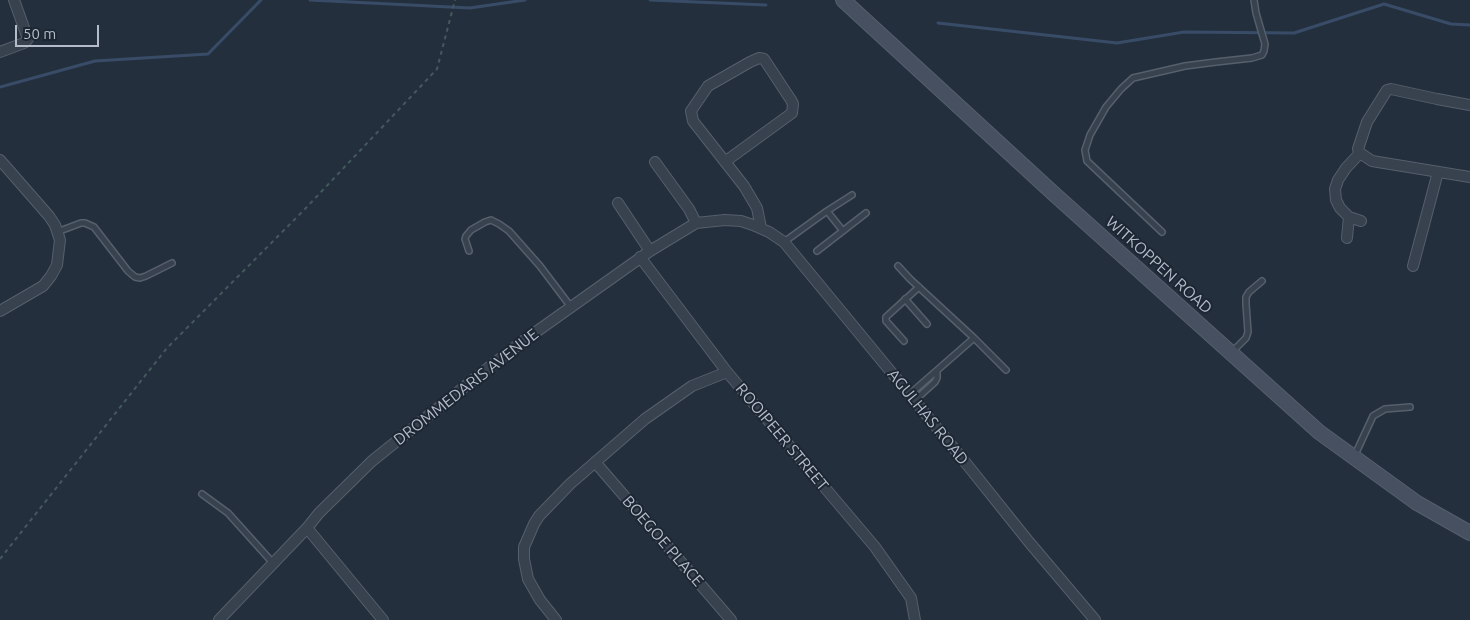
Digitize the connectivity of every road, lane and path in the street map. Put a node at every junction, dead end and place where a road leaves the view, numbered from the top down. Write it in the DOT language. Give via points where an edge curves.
graph roads {
  1 [pos="14,0"];
  2 [pos="455,0"];
  3 [pos="843,0"];
  4 [pos="1254,0"];
  5 [pos="0,52"];
  6 [pos="1470,105"];
  7 [pos="1360,153"];
  8 [pos="0,160"];
  9 [pos="726,161"];
  10 [pos="655,162"];
  11 [pos="1438,172"];
  12 [pos="1470,177"];
  13 [pos="852,195"];
  14 [pos="618,202"];
  15 [pos="827,210"];
  16 [pos="866,213"];
  17 [pos="1349,217"];
  18 [pos="1361,221"];
  19 [pos="696,222"];
  20 [pos="757,227"];
  21 [pos="843,231"];
  22 [pos="58,232"];
  23 [pos="1162,232"];
  24 [pos="1347,238"];
  25 [pos="784,242"];
  26 [pos="469,251"];
  27 [pos="650,251"];
  28 [pos="817,251"];
  29 [pos="640,258"];
  30 [pos="172,263"];
  31 [pos="898,266"];
  32 [pos="1413,266"];
  33 [pos="1262,281"];
  34 [pos="918,287"];
  35 [pos="905,299"];
  36 [pos="571,307"];
  37 [pos="0,311"];
  38 [pos="927,324"];
  39 [pos="974,338"];
  40 [pos="904,341"];
  41 [pos="1231,353"];
  42 [pos="1006,370"];
  43 [pos="727,372"];
  44 [pos="912,398"];
  45 [pos="1410,407"];
  46 [pos="1353,457"];
  47 [pos="595,462"];
  48 [pos="202,494"];
  49 [pos="307,528"];
  50 [pos="1470,533"];
  51 [pos="0,559"];
  52 [pos="273,563"];
  53 [pos="219,620"];
  54 [pos="383,620"];
  55 [pos="556,620"];
  56 [pos="731,620"];
  57 [pos="915,620"];
  58 [pos="1095,620"];
  1 -- 5 [label="street" via="28,40"];
  2 -- 51 [label="path" via="437,69 167,348"];
  3 -- 41 [label="main road, WITKOPPEN ROAD"];
  4 -- 23 [label="lane" via="1265,44 1262,55 1185,66 1133,78 1106,107 1090,135 1085,150 1088,161"];
  6 -- 7 [label="street" via="1387,90 1367,122 1358,149"];
  7 -- 11 [label="street" via="1372,161"];
  7 -- 17 [label="street" via="1346,168 1335,188 1336,200"];
  8 -- 22 [label="street" via="49,216"];
  9 -- 9 [label="street" via="694,121 692,108 708,86 750,62 764,59 791,100 792,113"];
  9 -- 20 [label="street" via="757,208"];
  10 -- 19 [label="street"];
  11 -- 12 [label="street"];
  11 -- 32 [label="street"];
  13 -- 15 [label="lane"];
  14 -- 27 [label="street"];
  15 -- 21 [label="lane"];
  15 -- 25 [label="lane"];
  16 -- 21 [label="lane"];
  17 -- 18 [label="street"];
  17 -- 24 [label="street"];
  19 -- 20 [label="street, DROMMEDARIS AVENUE" via="741,221"];
  19 -- 27 [label="street, DROMMEDARIS AVENUE"];
  20 -- 25 [label="street, AGULHAS ROAD"];
  21 -- 28 [label="lane"];
  22 -- 30 [label="lane" via="81,223 94,227 135,277 146,276"];
  22 -- 37 [label="street" via="59,254 51,276 43,286"];
  25 -- 44 [label="street, AGULHAS ROAD"];
  26 -- 36 [label="lane" via="466,236 471,230 491,220 499,224 509,230"];
  27 -- 29 [label="street, DROMMEDARIS AVENUE"];
  29 -- 36 [label="street, DROMMEDARIS AVENUE"];
  29 -- 43 [label="street, ROOIPEER STREET"];
  31 -- 34 [label="lane"];
  33 -- 41 [label="lane" via="1246,297 1248,332"];
  34 -- 35 [label="lane"];
  34 -- 39 [label="lane"];
  35 -- 38 [label="lane"];
  35 -- 40 [label="lane" via="888,314 886,320"];
  36 -- 49 [label="street, DROMMEDARIS AVENUE" via="519,344 372,461"];
  39 -- 42 [label="lane"];
  39 -- 44 [label="lane" via="937,371 935,382"];
  41 -- 46 [label="main road, WITKOPPEN ROAD" via="1319,432"];
  43 -- 47 [label="street" via="692,386 645,419"];
  43 -- 57 [label="street, ROOIPEER STREET" via="875,547 911,598"];
  44 -- 58 [label="street, AGULHAS ROAD"];
  45 -- 46 [label="lane" via="1385,408 1373,416"];
  46 -- 50 [label="main road, WITKOPPEN ROAD" via="1417,503"];
  47 -- 55 [label="street" via="539,516 524,547 528,578"];
  47 -- 56 [label="street, BOEGOE PLACE"];
  48 -- 52 [label="lane" via="228,513"];
  49 -- 52 [label="street, DROMMEDARIS AVENUE"];
  49 -- 54 [label="street"];
  52 -- 53 [label="street, DROMMEDARIS AVENUE"];
}
